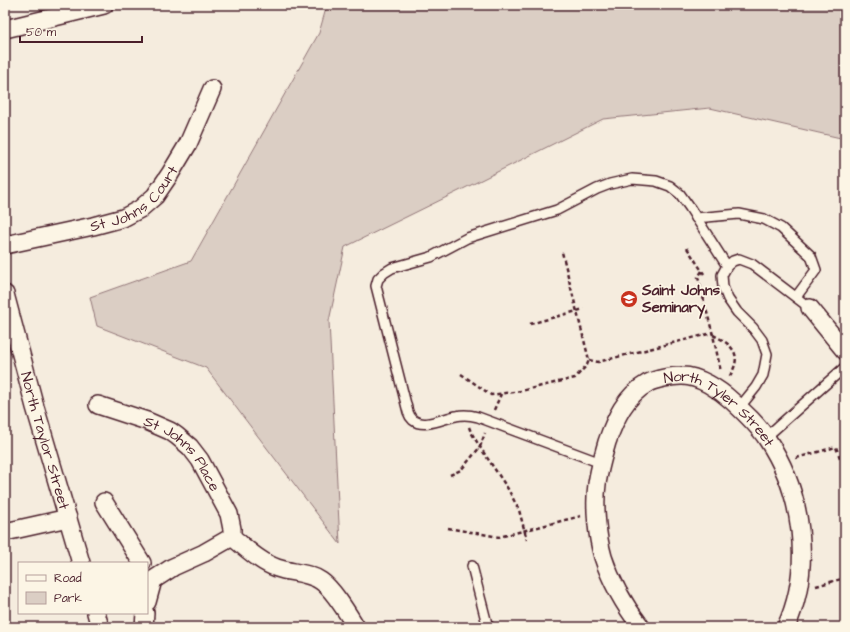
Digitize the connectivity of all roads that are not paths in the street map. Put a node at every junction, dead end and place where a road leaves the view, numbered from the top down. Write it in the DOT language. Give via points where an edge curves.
graph roads {
  1 [pos="104,5"];
  2 [pos="5,29"];
  3 [pos="212,89"];
  4 [pos="696,218"];
  5 [pos="5,245"];
  6 [pos="727,266"];
  7 [pos="5,294"];
  8 [pos="796,297"];
  9 [pos="810,308"];
  10 [pos="845,351"];
  11 [pos="845,367"];
  12 [pos="98,405"];
  13 [pos="739,408"];
  14 [pos="766,437"];
  15 [pos="601,463"];
  16 [pos="104,502"];
  17 [pos="68,518"];
  18 [pos="5,532"];
  19 [pos="232,537"];
  20 [pos="81,562"];
  21 [pos="141,562"];
  22 [pos="472,566"];
  23 [pos="150,575"];
  24 [pos="148,593"];
  25 [pos="96,614"];
  26 [pos="145,614"];
  27 [pos="100,627"];
  28 [pos="144,627"];
  29 [pos="356,627"];
  30 [pos="490,627"];
  31 [pos="640,627"];
  32 [pos="786,627"];
  1 -- 2 [label="street"];
  3 -- 5 [label="street, St Johns Court" via="188,144 170,174 155,196 140,209 122,218 93,226"];
  4 -- 6 [label="lane"];
  4 -- 8 [label="lane" via="739,214 764,219 781,228 811,256 816,270"];
  4 -- 15 [label="lane" via="680,194 670,186 656,181 632,179 597,189 557,210 467,238 431,257 392,268 378,279 376,286 412,420 425,424 458,415 468,415"];
  6 -- 8 [label="lane" via="739,259 752,264"];
  6 -- 13 [label="lane" via="722,275 728,299 762,340 767,354 763,375"];
  7 -- 17 [label="street, North Taylor Street"];
  8 -- 9 [label="lane"];
  9 -- 10 [label="street"];
  11 -- 14 [label="lane"];
  12 -- 19 [label="street, St Johns Place" via="170,431 190,447 200,460 229,514"];
  13 -- 14 [label="street, North Tyler Street"];
  13 -- 15 [label="street, North Tyler Street" via="705,382 681,376 655,380 635,392 620,410"];
  14 -- 32 [label="street, North Tyler Street" via="779,459 795,498 802,547 799,585"];
  15 -- 31 [label="street, North Tyler Street" via="596,497 603,556 612,581"];
  16 -- 21 [label="street"];
  17 -- 18 [label="street"];
  17 -- 20 [label="street, North Taylor Street"];
  19 -- 23 [label="street" via="204,553"];
  19 -- 29 [label="street" via="263,561 321,581 329,588"];
  22 -- 30 [label="lane" via="487,624"];
  23 -- 24 [label="street"];
  25 -- 27 [label="street"];
  26 -- 28 [label="street"];
}
